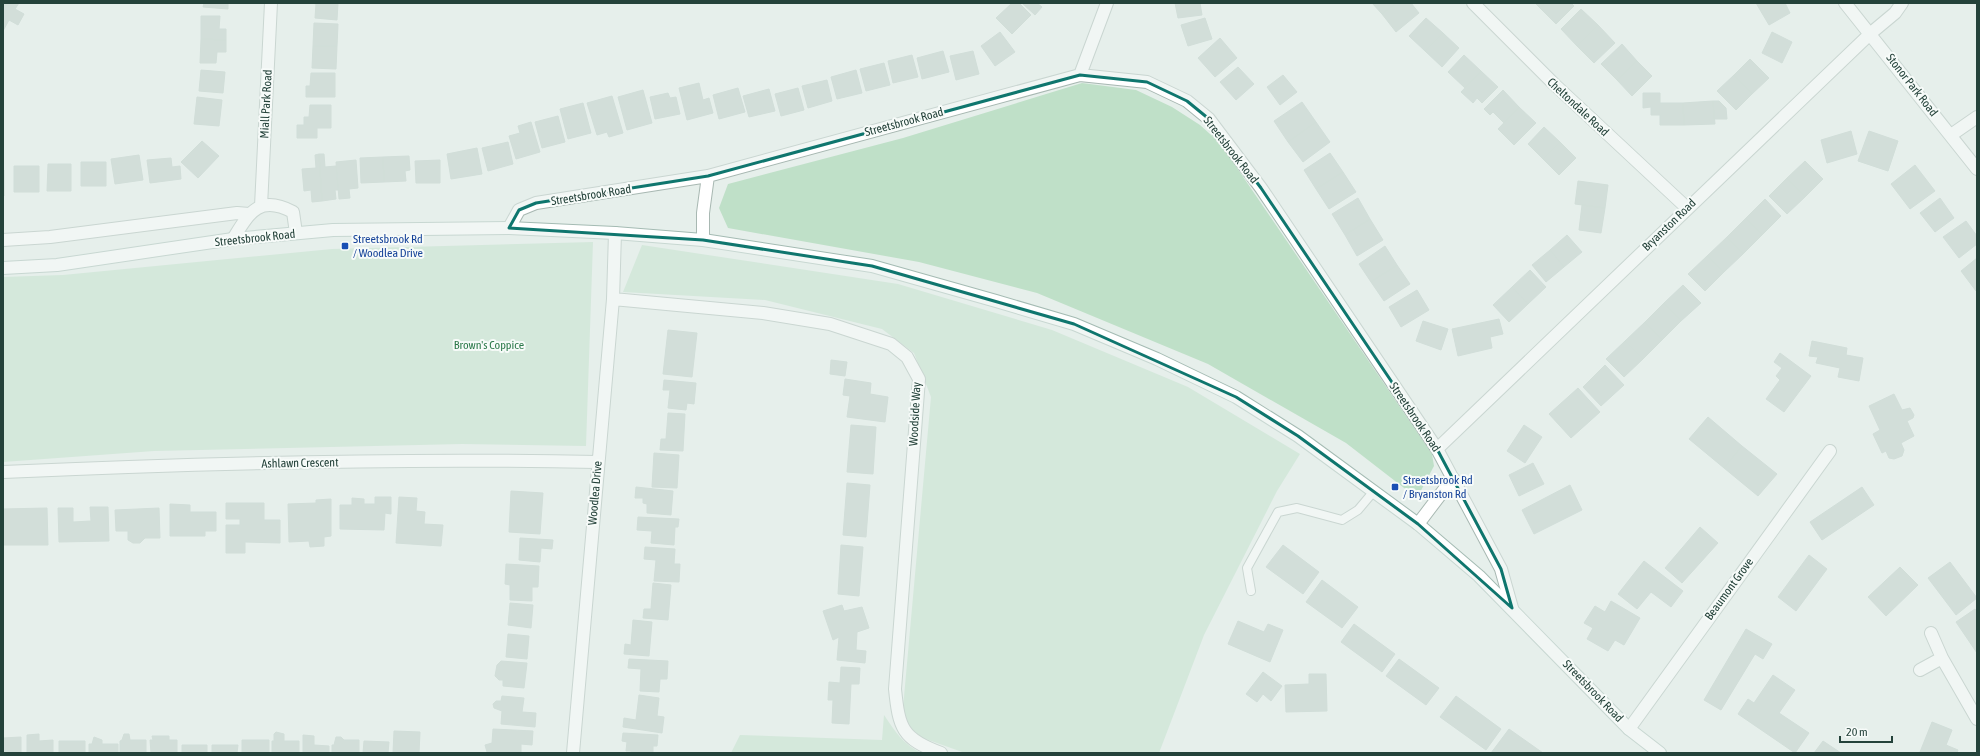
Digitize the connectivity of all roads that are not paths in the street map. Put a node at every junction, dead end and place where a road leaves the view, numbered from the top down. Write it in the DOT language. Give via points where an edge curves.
graph roads {
  1 [pos="271,3"];
  2 [pos="1107,3"];
  3 [pos="1473,3"];
  4 [pos="1845,3"];
  5 [pos="1902,3"];
  6 [pos="1871,33"];
  7 [pos="1080,75"];
  8 [pos="1977,116"];
  9 [pos="1951,135"];
  10 [pos="1977,169"];
  11 [pos="708,176"];
  12 [pos="261,206"];
  13 [pos="1686,208"];
  14 [pos="249,214"];
  15 [pos="509,228"];
  16 [pos="296,233"];
  17 [pos="615,233"];
  18 [pos="233,239"];
  19 [pos="3,240"];
  20 [pos="703,240"];
  21 [pos="3,268"];
  22 [pos="613,299"];
  23 [pos="1437,449"];
  24 [pos="1830,451"];
  25 [pos="597,462"];
  26 [pos="3,472"];
  27 [pos="1453,478"];
  28 [pos="1374,491"];
  29 [pos="1418,524"];
  30 [pos="1251,591"];
  31 [pos="1512,608"];
  32 [pos="1932,633"];
  33 [pos="1942,658"];
  34 [pos="1920,670"];
  35 [pos="1977,719"];
  36 [pos="1629,729"];
  37 [pos="573,753"];
  38 [pos="940,753"];
  39 [pos="1660,753"];
  1 -- 12 [label="street, Miall Park Road"];
  2 -- 7 [label="street"];
  3 -- 13 [label="street, Cheltondale Road" via="1554,84"];
  4 -- 6 [label="street, Stonor Park Road"];
  5 -- 6 [label="street, Bryanston Road" via="1895,13"];
  6 -- 9 [label="street, Stonor Park Road"];
  6 -- 13 [label="street, Bryanston Road"];
  7 -- 11 [label="street, Streetsbrook Road"];
  7 -- 23 [label="street, Streetsbrook Road" via="1147,82 1187,101 1209,119 1262,188"];
  8 -- 9 [label="street"];
  9 -- 10 [label="street, Stonor Park Road"];
  11 -- 15 [label="street, Streetsbrook Road" via="536,203 519,210"];
  11 -- 20 [label="street" via="703,213"];
  12 -- 14 [label="street"];
  12 -- 16 [label="street" via="281,205 293,212"];
  13 -- 23 [label="street, Bryanston Road"];
  14 -- 18 [label="street"];
  14 -- 19 [label="street, Streetsbrook Road" via="237,213 50,237"];
  15 -- 16 [label="street, Streetsbrook Road" via="333,230"];
  15 -- 17 [label="street, Streetsbrook Road"];
  16 -- 18 [label="street, Streetsbrook Road"];
  17 -- 20 [label="street, Streetsbrook Road"];
  17 -- 22 [label="street, Woodlea Drive"];
  18 -- 21 [label="street, Streetsbrook Road" via="56,265"];
  20 -- 28 [label="street, Streetsbrook Road" via="872,266 1074,324 1157,359 1236,397 1298,436"];
  22 -- 25 [label="street, Woodlea Drive"];
  22 -- 38 [label="street, Woodside Way" via="763,313 830,324 891,344 907,357 919,379 895,689 898,719 911,739"];
  23 -- 27 [label="street, Streetsbrook Road"];
  24 -- 36 [label="street, Beaumont Grove"];
  25 -- 26 [label="street, Ashlawn Crescent" via="471,460 155,465"];
  25 -- 37 [label="street, Woodlea Drive"];
  27 -- 29 [label="street"];
  27 -- 31 [label="street, Streetsbrook Road" via="1501,569"];
  28 -- 29 [label="street, Streetsbrook Road"];
  28 -- 30 [label="lane" via="1358,510 1342,520 1297,508 1278,512 1247,568"];
  29 -- 31 [label="street, Streetsbrook Road"];
  31 -- 36 [label="street, Streetsbrook Road"];
  32 -- 33 [label="street"];
  33 -- 34 [label="street"];
  33 -- 35 [label="street"];
  36 -- 39 [label="street, Streetsbrook Road"];
}
